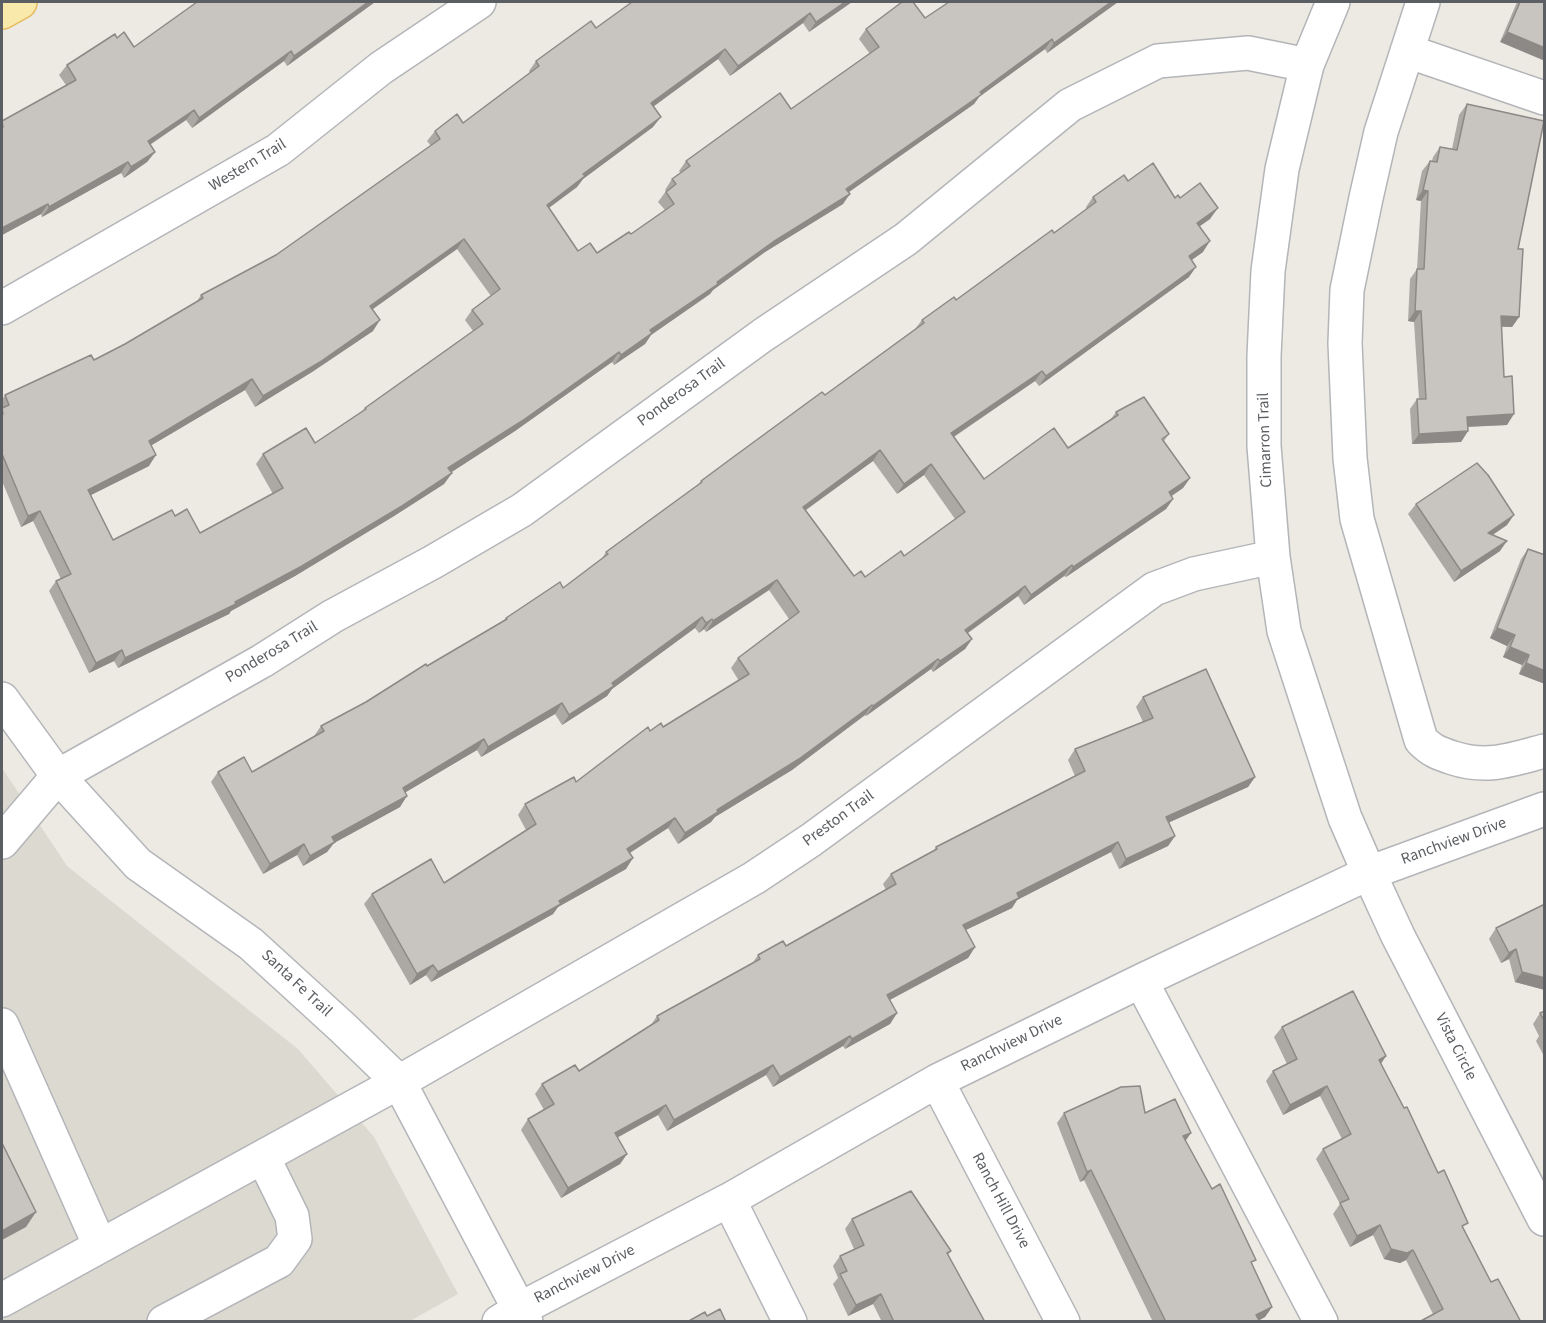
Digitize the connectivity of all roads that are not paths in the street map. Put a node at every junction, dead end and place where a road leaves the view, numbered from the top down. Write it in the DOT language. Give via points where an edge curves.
graph roads {
  1 [pos="20,2"];
  2 [pos="479,2"];
  3 [pos="1333,2"];
  4 [pos="1423,2"];
  5 [pos="2,12"];
  6 [pos="1407,51"];
  7 [pos="1307,65"];
  8 [pos="1545,98"];
  9 [pos="2,308"];
  10 [pos="1273,557"];
  11 [pos="2,699"];
  12 [pos="1545,751"];
  13 [pos="58,776"];
  14 [pos="1545,809"];
  15 [pos="2,842"];
  16 [pos="1369,873"];
  17 [pos="1141,981"];
  18 [pos="2,1025"];
  19 [pos="937,1081"];
  20 [pos="399,1082"];
  21 [pos="263,1157"];
  22 [pos="729,1200"];
  23 [pos="1545,1219"];
  24 [pos="100,1246"];
  25 [pos="2,1300"];
  26 [pos="515,1317"];
  27 [pos="164,1322"];
  28 [pos="790,1322"];
  29 [pos="1063,1322"];
  30 [pos="1321,1322"];
  1 -- 5 [label="main road"];
  2 -- 9 [label="street, Western Trail" via="381,68 278,150"];
  3 -- 7 [label="street, Cimarron Trail"];
  4 -- 6 [label="street"];
  6 -- 8 [label="street"];
  6 -- 12 [label="street" via="1381,132 1347,290 1350,458 1357,519 1421,740 1431,750 1469,763 1496,764"];
  7 -- 10 [label="street, Cimarron Trail" via="1282,169 1268,271 1264,446"];
  7 -- 13 [label="street, Ponderosa Trail" via="1248,53 1158,61 1070,105 906,239 763,334 522,510"];
  10 -- 16 [label="street, Cimarron Trail" via="1284,631 1345,818"];
  10 -- 20 [label="street, Preston Trail" via="1194,574 1154,589 754,878"];
  11 -- 13 [label="street, Santa Fe Trail"];
  13 -- 15 [label="street"];
  13 -- 20 [label="street, Santa Fe Trail" via="138,864 251,944"];
  14 -- 16 [label="street, Ranchview Drive"];
  16 -- 17 [label="street, Ranchview Drive"];
  16 -- 23 [label="street, Vista Circle"];
  17 -- 19 [label="street, Ranchview Drive"];
  17 -- 30 [label="street"];
  18 -- 24 [label="street"];
  19 -- 22 [label="street, Ranchview Drive"];
  19 -- 29 [label="street, Ranch Hill Drive"];
  20 -- 21 [label="street, Preston Trail"];
  20 -- 26 [label="street, Santa Fe Trail"];
  21 -- 24 [label="street, Preston Trail"];
  21 -- 27 [label="street" via="292,1216 295,1239 279,1261"];
  22 -- 26 [label="street, Ranchview Drive"];
  22 -- 28 [label="street"];
  24 -- 25 [label="street, Preston Trail"];
}
